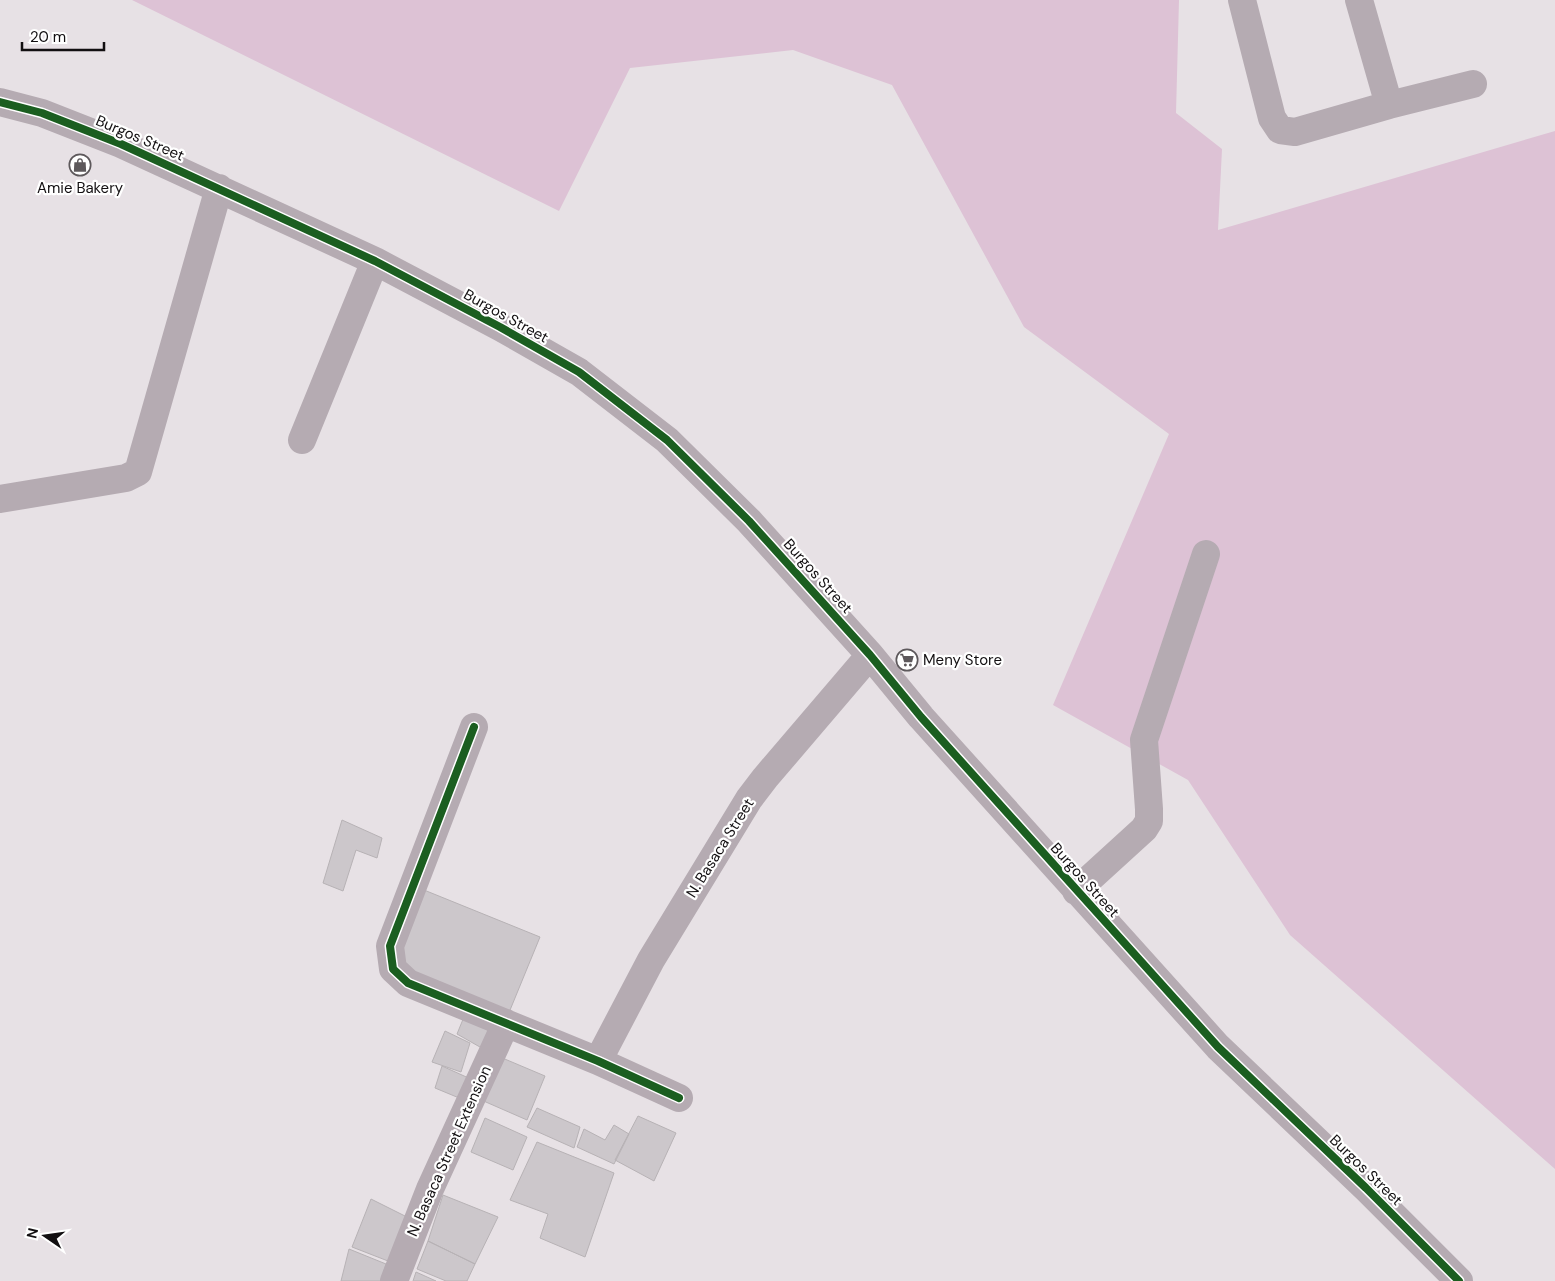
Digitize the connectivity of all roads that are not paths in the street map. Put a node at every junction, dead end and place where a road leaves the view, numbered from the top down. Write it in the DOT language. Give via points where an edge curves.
graph roads {
  1 [pos="1242,0"];
  2 [pos="1359,0"];
  3 [pos="1473,84"];
  4 [pos="0,102"];
  5 [pos="1389,105"];
  6 [pos="219,188"];
  7 [pos="374,261"];
  8 [pos="302,440"];
  9 [pos="0,499"];
  10 [pos="1206,554"];
  11 [pos="870,655"];
  12 [pos="474,727"];
  13 [pos="1076,891"];
  14 [pos="506,1023"];
  15 [pos="598,1061"];
  16 [pos="679,1098"];
  17 [pos="394,1281"];
  18 [pos="1459,1281"];
  1 -- 5 [label="street" via="1272,118 1280,130 1295,132"];
  2 -- 5 [label="street"];
  3 -- 5 [label="street"];
  4 -- 6 [label="street, Burgos Street" via="42,113 121,144"];
  6 -- 7 [label="street, Burgos Street"];
  6 -- 9 [label="street" via="138,472 126,478"];
  7 -- 8 [label="street"];
  7 -- 11 [label="street, Burgos Street" via="579,372 667,440 749,521"];
  10 -- 13 [label="street" via="1144,740 1149,821"];
  11 -- 13 [label="street, Burgos Street" via="920,717"];
  11 -- 15 [label="street, N. Basaca Street" via="749,799 651,960"];
  12 -- 14 [label="street" via="390,946 393,968 408,983"];
  13 -- 18 [label="street, Burgos Street" via="1218,1047"];
  14 -- 15 [label="street"];
  14 -- 17 [label="street, N. Basaca Street Extension" via="430,1189"];
  15 -- 16 [label="street"];
}
